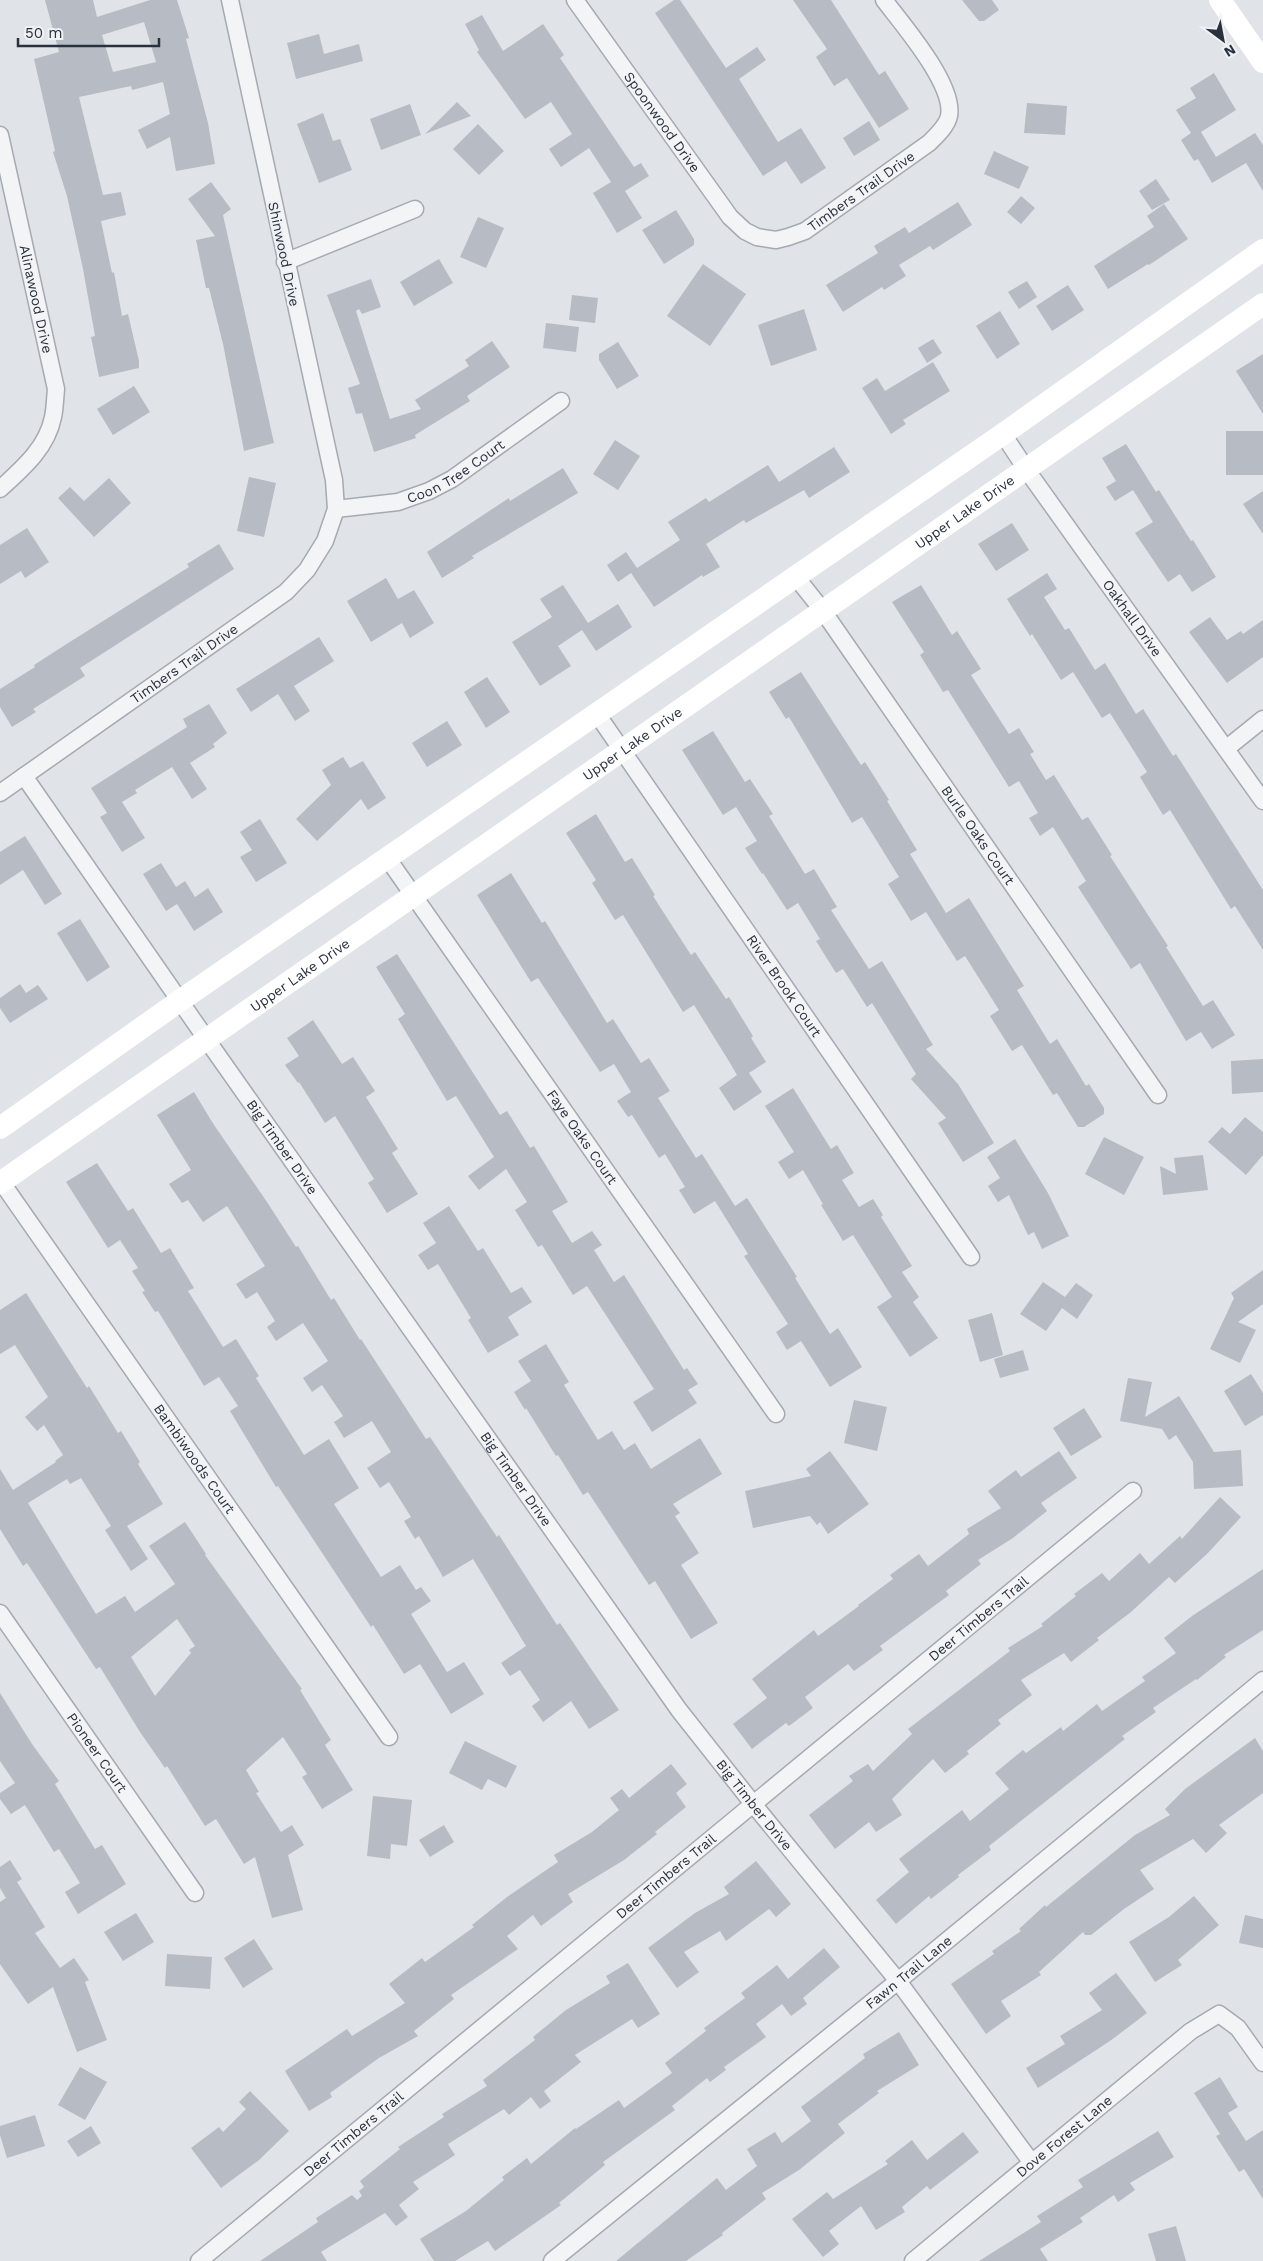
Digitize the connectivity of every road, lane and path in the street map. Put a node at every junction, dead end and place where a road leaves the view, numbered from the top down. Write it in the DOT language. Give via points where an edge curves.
graph roads {
  1 [pos="230,0"];
  2 [pos="575,0"];
  3 [pos="884,0"];
  4 [pos="1220,0"];
  5 [pos="1263,62"];
  6 [pos="0,135"];
  7 [pos="415,209"];
  8 [pos="757,236"];
  9 [pos="1263,250"];
  10 [pos="285,262"];
  11 [pos="1263,304"];
  12 [pos="561,401"];
  13 [pos="1003,434"];
  14 [pos="1026,469"];
  15 [pos="0,490"];
  16 [pos="336,508"];
  17 [pos="796,577"];
  18 [pos="823,611"];
  19 [pos="597,714"];
  20 [pos="1263,719"];
  21 [pos="1227,748"];
  22 [pos="621,752"];
  23 [pos="24,776"];
  24 [pos="0,792"];
  25 [pos="1263,801"];
  26 [pos="388,859"];
  27 [pos="413,894"];
  28 [pos="181,1000"];
  29 [pos="207,1040"];
  30 [pos="1158,1095"];
  31 [pos="0,1128"];
  32 [pos="0,1181"];
  33 [pos="970,1257"];
  34 [pos="776,1414"];
  35 [pos="1133,1492"];
  36 [pos="0,1613"];
  37 [pos="1263,1680"];
  38 [pos="390,1737"];
  39 [pos="754,1805"];
  40 [pos="194,1893"];
  41 [pos="898,1981"];
  42 [pos="1263,2063"];
  43 [pos="1032,2163"];
  44 [pos="200,2261"];
  45 [pos="552,2261"];
  46 [pos="913,2261"];
  1 -- 10 [label="street, Shinwood Drive"];
  2 -- 8 [label="street, Spoonwood Drive" via="730,217 745,231"];
  3 -- 8 [label="street, Timbers Trail Drive" via="940,77 947,96 949,116 929,143 805,231 776,240"];
  4 -- 5 [label="street"];
  6 -- 15 [label="street, Alinawood Drive" via="56,389 53,417 45,441"];
  7 -- 10 [label="street"];
  9 -- 13 [label="street"];
  10 -- 16 [label="street, Shinwood Drive" via="334,480"];
  11 -- 14 [label="street, Upper Lake Drive"];
  12 -- 16 [label="street, Coon Tree Court" via="429,492 398,502"];
  13 -- 14 [label="street, Oakhall Drive"];
  13 -- 17 [label="street"];
  14 -- 18 [label="street, Upper Lake Drive"];
  14 -- 21 [label="street, Oakhall Drive"];
  16 -- 23 [label="street, Timbers Trail Drive" via="325,541 307,570 286,592"];
  17 -- 18 [label="street, Burle Oaks Court"];
  17 -- 19 [label="street"];
  18 -- 22 [label="street, Upper Lake Drive"];
  18 -- 30 [label="street, Burle Oaks Court"];
  19 -- 22 [label="street, River Brook Court"];
  19 -- 26 [label="street"];
  20 -- 21 [label="street"];
  21 -- 25 [label="street, Oakhall Drive"];
  22 -- 27 [label="street, Upper Lake Drive"];
  22 -- 33 [label="street, River Brook Court"];
  23 -- 24 [label="street, Timbers Trail Drive"];
  23 -- 28 [label="street, Big Timber Drive"];
  26 -- 27 [label="street, Faye Oaks Court"];
  26 -- 28 [label="street"];
  27 -- 29 [label="street, Upper Lake Drive"];
  27 -- 34 [label="street, Faye Oaks Court"];
  28 -- 29 [label="street, Big Timber Drive"];
  28 -- 31 [label="street"];
  29 -- 32 [label="street, Upper Lake Drive"];
  29 -- 39 [label="street, Big Timber Drive" via="679,1710"];
  32 -- 38 [label="street, Bambiwoods Court"];
  35 -- 39 [label="street, Deer Timbers Trail"];
  36 -- 40 [label="street, Pioneer Court"];
  37 -- 41 [label="street, Fawn Trail Lane"];
  39 -- 41 [label="street, Big Timber Drive"];
  39 -- 44 [label="street, Deer Timbers Trail"];
  41 -- 43 [label="street, Big Timber Drive"];
  41 -- 45 [label="street, Fawn Trail Lane"];
  42 -- 43 [label="street, Dove Forest Lane" via="1238,2028 1218,2014 1191,2032"];
  43 -- 46 [label="street, Dove Forest Lane"];
}
